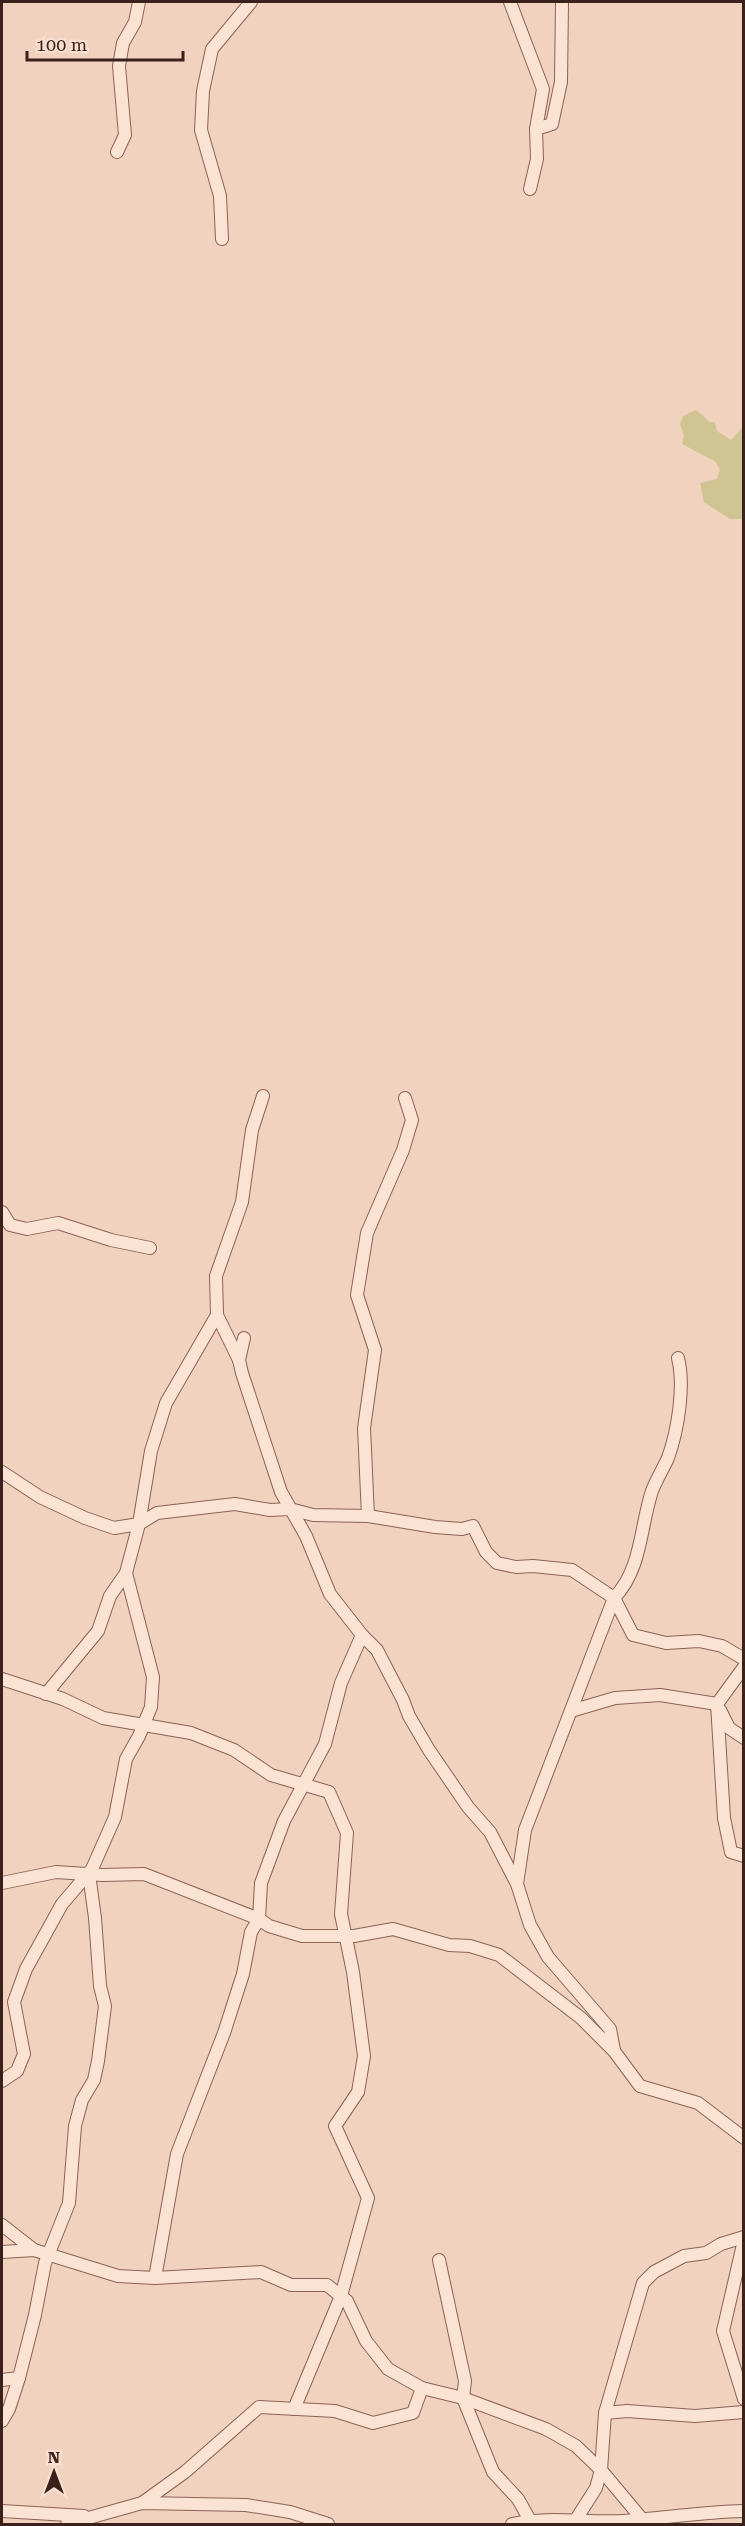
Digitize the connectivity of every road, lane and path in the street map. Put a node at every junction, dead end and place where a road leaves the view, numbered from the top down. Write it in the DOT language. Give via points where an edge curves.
graph roads {
  1 [pos="139,2"];
  2 [pos="251,2"];
  3 [pos="510,2"];
  4 [pos="562,2"];
  5 [pos="536,129"];
  6 [pos="117,152"];
  7 [pos="530,189"];
  8 [pos="222,239"];
  9 [pos="263,1096"];
  10 [pos="405,1098"];
  11 [pos="2,1212"];
  12 [pos="150,1248"];
  13 [pos="217,1315"];
  14 [pos="244,1338"];
  15 [pos="678,1358"];
  16 [pos="239,1360"];
  17 [pos="2,1472"];
  18 [pos="290,1509"];
  19 [pos="368,1516"];
  20 [pos="140,1524"];
  21 [pos="126,1573"];
  22 [pos="614,1598"];
  23 [pos="362,1635"];
  24 [pos="744,1659"];
  25 [pos="744,1667"];
  26 [pos="2,1679"];
  27 [pos="46,1694"];
  28 [pos="717,1704"];
  29 [pos="571,1711"];
  30 [pos="143,1726"];
  31 [pos="744,1738"];
  32 [pos="304,1784"];
  33 [pos="744,1856"];
  34 [pos="88,1874"];
  35 [pos="2,1883"];
  36 [pos="517,1884"];
  37 [pos="259,1919"];
  38 [pos="345,1936"];
  39 [pos="614,2051"];
  40 [pos="2,2081"];
  41 [pos="744,2138"];
  42 [pos="2,2224"];
  43 [pos="744,2239"];
  44 [pos="34,2250"];
  45 [pos="2,2252"];
  46 [pos="48,2255"];
  47 [pos="439,2260"];
  48 [pos="155,2278"];
  49 [pos="342,2296"];
  50 [pos="19,2378"];
  51 [pos="2,2380"];
  52 [pos="422,2388"];
  53 [pos="463,2398"];
  54 [pos="744,2399"];
  55 [pos="294,2409"];
  56 [pos="744,2412"];
  57 [pos="605,2413"];
  58 [pos="2,2421"];
  59 [pos="601,2470"];
  60 [pos="142,2503"];
  61 [pos="2,2511"];
  62 [pos="114,2511"];
  63 [pos="744,2511"];
  64 [pos="702,2512"];
  65 [pos="93,2517"];
  66 [pos="642,2519"];
  67 [pos="575,2521"];
  68 [pos="532,2523"];
  69 [pos="67,2524"];
  70 [pos="104,2524"];
  71 [pos="328,2524"];
  72 [pos="512,2524"];
  73 [pos="695,2524"];
  1 -- 6 [label="street" via="135,22 123,43 119,66 125,135"];
  2 -- 8 [label="street" via="212,50 203,91 201,130 220,196"];
  3 -- 5 [label="street" via="543,89"];
  4 -- 5 [label="street" via="561,82 552,124"];
  5 -- 7 [label="street" via="537,159"];
  9 -- 13 [label="street" via="252,1130 242,1202 216,1276"];
  10 -- 19 [label="street" via="412,1120 367,1233 357,1295 375,1350 364,1428"];
  11 -- 12 [label="street" via="10,1225 27,1229 58,1223"];
  13 -- 16 [label="street"];
  13 -- 20 [label="street" via="166,1403 151,1451"];
  14 -- 16 [label="street"];
  15 -- 22 [label="street" via="682,1387 669,1455 652,1490 635,1560 624,1588"];
  16 -- 18 [label="street" via="277,1483"];
  17 -- 20 [label="street" via="35,1494 85,1518 114,1528"];
  18 -- 19 [label="street" via="313,1515"];
  18 -- 20 [label="street" via="208,1506 157,1513"];
  18 -- 23 [label="street" via="330,1594"];
  19 -- 22 [label="street" via="435,1527 473,1526 486,1552 497,1563 572,1570"];
  20 -- 21 [label="street"];
  21 -- 27 [label="street" via="110,1596 98,1631"];
  21 -- 30 [label="street" via="153,1677 150,1707"];
  22 -- 24 [label="street" via="633,1635 666,1643 699,1641 722,1646"];
  22 -- 29 [label="street"];
  23 -- 32 [label="street" via="341,1683 325,1744"];
  23 -- 36 [label="street" via="377,1650 414,1725 468,1807 490,1832"];
  25 -- 28 [label="street"];
  26 -- 27 [label="street"];
  27 -- 30 [label="street" via="103,1718"];
  28 -- 29 [label="street" via="660,1695 615,1698"];
  28 -- 31 [label="street" via="729,1728"];
  28 -- 33 [label="street" via="724,1818 731,1852"];
  29 -- 36 [label="street" via="525,1830"];
  30 -- 32 [label="street" via="200,1737 234,1750 271,1774"];
  30 -- 34 [label="street" via="124,1766 115,1817"];
  32 -- 37 [label="street" via="284,1821 261,1883"];
  32 -- 38 [label="street" via="329,1792 347,1833 341,1914"];
  34 -- 35 [label="street" via="56,1872"];
  34 -- 37 [label="street" via="153,1876"];
  34 -- 40 [label="street" via="62,1904 26,1969 14,2002 24,2054 17,2071"];
  34 -- 46 [label="street" via="104,2020 94,2080 82,2100 75,2126 69,2204"];
  36 -- 39 [label="street" via="530,1925 548,1958 610,2029"];
  37 -- 38 [label="street" via="302,1936"];
  37 -- 48 [label="street" via="251,1932 243,1974 224,2033 177,2154"];
  38 -- 39 [label="street" via="393,1929 499,1954 575,2012"];
  38 -- 49 [label="street" via="364,2056 358,2092 335,2126 368,2198"];
  39 -- 41 [label="street" via="640,2086 698,2103"];
  42 -- 44 [label="street"];
  43 -- 54 [label="street" via="723,2331"];
  43 -- 57 [label="street" via="721,2244 706,2253 684,2256 654,2272 643,2283"];
  44 -- 45 [label="street"];
  44 -- 46 [label="street"];
  46 -- 48 [label="street" via="118,2276"];
  46 -- 50 [label="street"];
  47 -- 53 [label="street" via="463,2371"];
  48 -- 49 [label="street" via="261,2272 291,2285 327,2285"];
  49 -- 52 [label="street" via="366,2341 388,2369"];
  49 -- 55 [label="street"];
  50 -- 51 [label="street"];
  50 -- 58 [label="street"];
  52 -- 53 [label="street"];
  52 -- 55 [label="street" via="413,2413 373,2423 335,2411"];
  53 -- 59 [label="street" via="546,2429 576,2446"];
  53 -- 68 [label="street" via="493,2472 518,2499"];
  55 -- 60 [label="street" via="259,2407 185,2472"];
  56 -- 57 [label="street" via="695,2416"];
  57 -- 59 [label="street"];
  59 -- 66 [label="street"];
  59 -- 67 [label="street" via="596,2488"];
  60 -- 62 [label="street"];
  60 -- 71 [label="street" via="246,2505 290,2512"];
  61 -- 65 [label="street"];
  62 -- 65 [label="street"];
  62 -- 70 [label="street"];
  63 -- 64 [label="street"];
  64 -- 66 [label="street"];
  64 -- 73 [label="street"];
  65 -- 69 [label="street"];
  66 -- 67 [label="street"];
  67 -- 68 [label="street"];
  68 -- 72 [label="street"];
}
